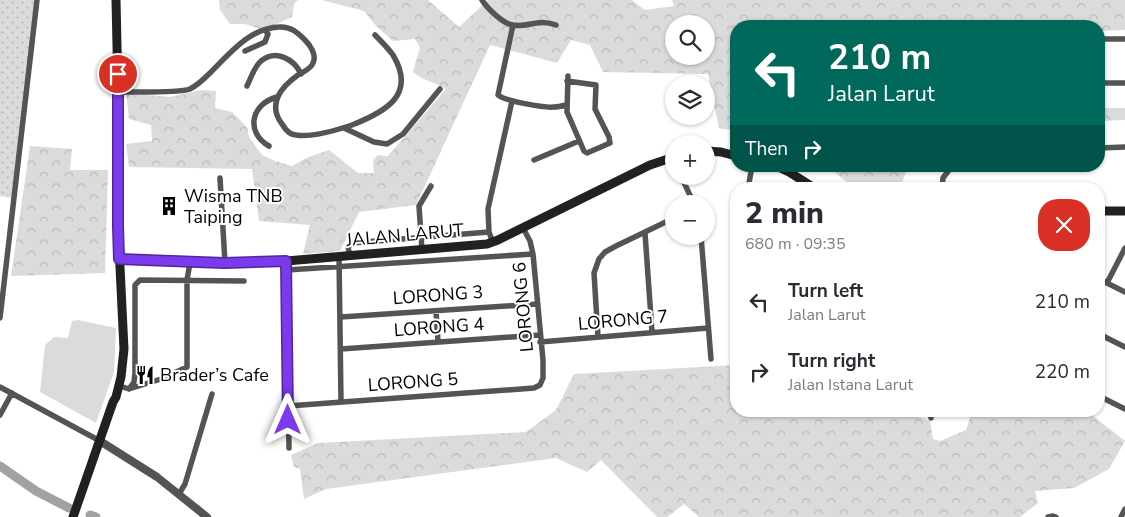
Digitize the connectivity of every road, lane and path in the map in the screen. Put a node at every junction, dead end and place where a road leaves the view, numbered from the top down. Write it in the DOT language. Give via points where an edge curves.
graph roads {
  1 [pos="37,0"];
  2 [pos="116,0"];
  3 [pos="482,0"];
  4 [pos="513,25"];
  5 [pos="556,25"];
  6 [pos="265,30"];
  7 [pos="375,35"];
  8 [pos="1125,38"];
  9 [pos="1105,39"];
  10 [pos="245,51"];
  11 [pos="301,74"];
  12 [pos="1125,82"];
  13 [pos="1105,83"];
  14 [pos="247,86"];
  15 [pos="440,89"];
  16 [pos="118,92"];
  17 [pos="277,97"];
  18 [pos="512,101"];
  19 [pos="566,105"];
  20 [pos="344,128"];
  21 [pos="579,140"];
  22 [pos="269,146"];
  23 [pos="1125,147"];
  24 [pos="1105,148"];
  25 [pos="715,152"];
  26 [pos="730,154"];
  27 [pos="534,160"];
  28 [pos="665,160"];
  29 [pos="789,172"];
  30 [pos="220,178"];
  31 [pos="805,182"];
  32 [pos="431,186"];
  33 [pos="1105,211"];
  34 [pos="1125,211"];
  35 [pos="665,223"];
  36 [pos="523,228"];
  37 [pos="489,232"];
  38 [pos="645,233"];
  39 [pos="421,237"];
  40 [pos="493,243"];
  41 [pos="702,245"];
  42 [pos="1125,248"];
  43 [pos="422,250"];
  44 [pos="533,254"];
  45 [pos="339,256"];
  46 [pos="350,256"];
  47 [pos="119,259"];
  48 [pos="190,263"];
  49 [pos="224,263"];
  50 [pos="286,265"];
  51 [pos="340,268"];
  52 [pos="187,280"];
  53 [pos="244,281"];
  54 [pos="1107,283"];
  55 [pos="1125,292"];
  56 [pos="538,304"];
  57 [pos="436,311"];
  58 [pos="341,317"];
  59 [pos="0,318"];
  60 [pos="708,328"];
  61 [pos="652,332"];
  62 [pos="598,337"];
  63 [pos="1105,337"];
  64 [pos="540,338"];
  65 [pos="438,342"];
  66 [pos="1125,347"];
  67 [pos="341,349"];
  68 [pos="711,359"];
  69 [pos="122,370"];
  70 [pos="540,384"];
  71 [pos="120,386"];
  72 [pos="0,387"];
  73 [pos="129,389"];
  74 [pos="12,394"];
  75 [pos="212,394"];
  76 [pos="1105,399"];
  77 [pos="113,402"];
  78 [pos="342,402"];
  79 [pos="288,406"];
  80 [pos="1125,409"];
  81 [pos="0,415"];
  82 [pos="100,441"];
  83 [pos="288,448"];
  84 [pos="179,494"];
  85 [pos="1125,509"];
  86 [pos="73,517"];
  87 [pos="207,517"];
  88 [pos="1048,517"];
  89 [pos="1056,517"];
  90 [pos="1121,517"];
  1 -- 59 [label="street"];
  2 -- 16 [label="main road"];
  3 -- 4 [label="street" via="498,17"];
  4 -- 5 [label="street" via="542,22"];
  4 -- 18 [label="street" via="498,95"];
  6 -- 10 [label="street" via="268,34 265,42"];
  6 -- 11 [label="street" via="288,27 307,42 314,55 313,63"];
  6 -- 16 [label="street" via="248,37 187,90"];
  7 -- 20 [label="street" via="396,60 402,78 400,89 396,100 386,109"];
  8 -- 9 [label="street"];
  11 -- 14 [label="street" via="286,57 270,57 262,60"];
  11 -- 17 [label="street" via="286,83"];
  12 -- 13 [label="street"];
  15 -- 20 [label="street" via="403,134 387,144 374,142"];
  16 -- 47 [label="main road"];
  17 -- 20 [label="street" via="274,102 276,114 286,130 294,135"];
  17 -- 22 [label="street" via="258,108 253,122 260,138"];
  18 -- 19 [label="street" via="553,107"];
  18 -- 37 [label="street" via="488,209"];
  19 -- 21 [label="street"];
  19 -- 21 [label="street" via="568,78 595,84 595,109 610,141 587,153"];
  21 -- 27 [label="street"];
  23 -- 24 [label="street"];
  25 -- 26 [label="main road"];
  28 -- 36 [label="main road, JALAN LARUT"];
  29 -- 31 [label="main road"];
  30 -- 49 [label="street"];
  32 -- 39 [label="street" via="420,206"];
  33 -- 34 [label="main road"];
  35 -- 38 [label="street"];
  36 -- 40 [label="main road, JALAN LARUT"];
  36 -- 44 [label="street, LORONG 6"];
  37 -- 39 [label="street"];
  37 -- 40 [label="street"];
  38 -- 61 [label="street"];
  38 -- 62 [label="street" via="605,252 599,259 594,273"];
  39 -- 43 [label="street"];
  39 -- 46 [label="street" via="352,243 348,247"];
  40 -- 43 [label="main road, JALAN LARUT"];
  41 -- 60 [label="street"];
  42 -- 54 [label="street"];
  43 -- 46 [label="main road, JALAN LARUT"];
  44 -- 51 [label="street, JALAN LARUT"];
  44 -- 56 [label="street, LORONG 6"];
  45 -- 46 [label="main road, JALAN LARUT"];
  45 -- 50 [label="main road, JALAN LARUT"];
  45 -- 51 [label="street"];
  47 -- 48 [label="main road, JALAN LARUT"];
  47 -- 69 [label="main road" via="124,349"];
  48 -- 49 [label="main road, JALAN LARUT"];
  48 -- 52 [label="street"];
  49 -- 50 [label="main road, JALAN LARUT"];
  50 -- 51 [label="street, JALAN LARUT"];
  50 -- 79 [label="street"];
  51 -- 58 [label="street"];
  52 -- 53 [label="street"];
  52 -- 73 [label="street" via="187,367"];
  52 -- 73 [label="street" via="144,279 135,285 135,373"];
  54 -- 55 [label="street"];
  56 -- 57 [label="street, LORONG 3"];
  56 -- 64 [label="street, LORONG 6"];
  57 -- 58 [label="street, LORONG 3"];
  57 -- 65 [label="street"];
  58 -- 67 [label="street"];
  60 -- 61 [label="street, LORONG 7"];
  60 -- 68 [label="street"];
  61 -- 62 [label="street, LORONG 7"];
  62 -- 64 [label="street, LORONG 7"];
  63 -- 66 [label="street"];
  64 -- 65 [label="street, LORONG 4"];
  64 -- 70 [label="street, LORONG 6" via="543,378"];
  65 -- 67 [label="street, LORONG 4"];
  67 -- 78 [label="street"];
  69 -- 71 [label="main road"];
  69 -- 77 [label="main road" via="112,395"];
  70 -- 78 [label="street, LORONG 5" via="534,388"];
  71 -- 73 [label="street"];
  71 -- 77 [label="main road"];
  72 -- 74 [label="street"];
  74 -- 81 [label="street"];
  74 -- 82 [label="street"];
  75 -- 84 [label="street" via="185,484"];
  76 -- 80 [label="street"];
  77 -- 82 [label="main road"];
  78 -- 79 [label="street, LORONG 5"];
  79 -- 83 [label="street"];
  82 -- 84 [label="street"];
  82 -- 86 [label="main road"];
  84 -- 87 [label="street"];
  85 -- 90 [label="street"];
  88 -- 89 [label="street"];
}
